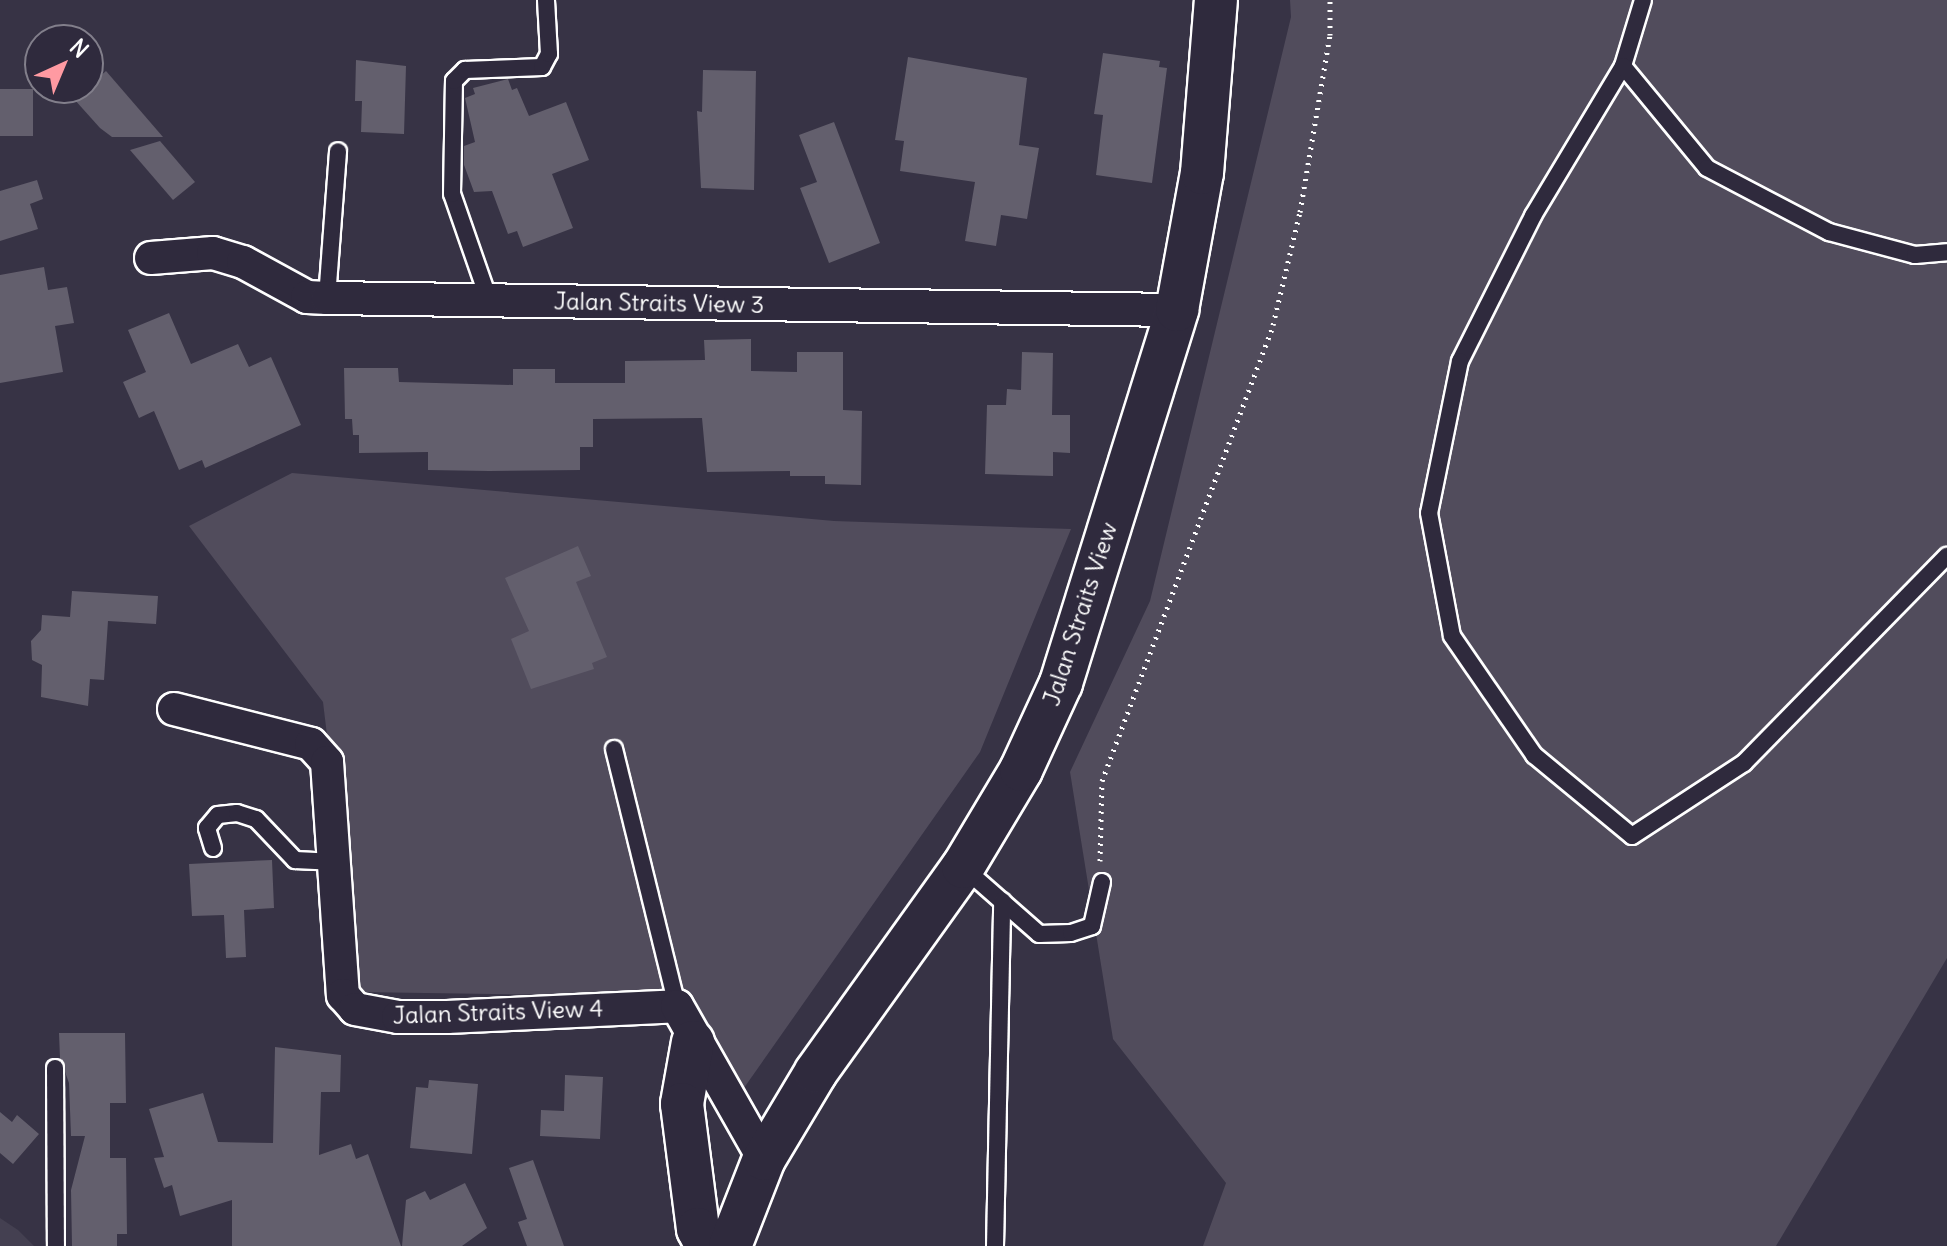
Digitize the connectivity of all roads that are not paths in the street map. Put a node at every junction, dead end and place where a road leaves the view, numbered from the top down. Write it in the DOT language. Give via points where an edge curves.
graph roads {
  1 [pos="546,0"];
  2 [pos="1216,0"];
  3 [pos="1643,0"];
  4 [pos="1623,66"];
  5 [pos="338,151"];
  6 [pos="1947,252"];
  7 [pos="151,258"];
  8 [pos="327,298"];
  9 [pos="489,300"];
  10 [pos="1177,310"];
  11 [pos="1947,556"];
  12 [pos="174,709"];
  13 [pos="614,749"];
  14 [pos="213,848"];
  15 [pos="336,862"];
  16 [pos="963,867"];
  17 [pos="1102,882"];
  18 [pos="1002,901"];
  19 [pos="685,1024"];
  20 [pos="55,1068"];
  21 [pos="764,1159"];
  22 [pos="56,1246"];
  23 [pos="707,1246"];
  24 [pos="730,1246"];
  25 [pos="995,1246"];
  1 -- 9 [label="lane" via="549,54 542,67 465,70 454,81 452,194"];
  2 -- 10 [label="street, Jalan Straits View" via="1202,173"];
  3 -- 4 [label="lane"];
  4 -- 6 [label="lane" via="1707,168 1829,232 1915,255"];
  4 -- 11 [label="lane" via="1533,216 1460,361 1429,513 1452,636 1534,755 1632,836 1744,763"];
  5 -- 8 [label="lane"];
  7 -- 8 [label="street, Jalan Straits View 3" via="213,253 243,262 307,297"];
  8 -- 9 [label="street, Jalan Straits View 3"];
  9 -- 10 [label="street, Jalan Straits View 3"];
  10 -- 16 [label="street, Jalan Straits View" via="1061,683 1021,770"];
  12 -- 15 [label="street, Jalan Straits View 4" via="311,744 327,762"];
  13 -- 19 [label="lane"];
  14 -- 15 [label="lane" via="207,828 218,815 237,813 256,819 295,860"];
  15 -- 19 [label="street, Jalan Straits View 4" via="343,995 355,1009 398,1017"];
  16 -- 18 [label="lane"];
  16 -- 21 [label="street, Jalan Straits View" via="816,1072"];
  17 -- 18 [label="lane" via="1092,926 1071,933 1039,934"];
  18 -- 25 [label="lane"];
  19 -- 21 [label="street"];
  19 -- 23 [label="street" via="682,1104 698,1229"];
  20 -- 22 [label="lane"];
  21 -- 24 [label="street, Jalan Straits View"];
}
